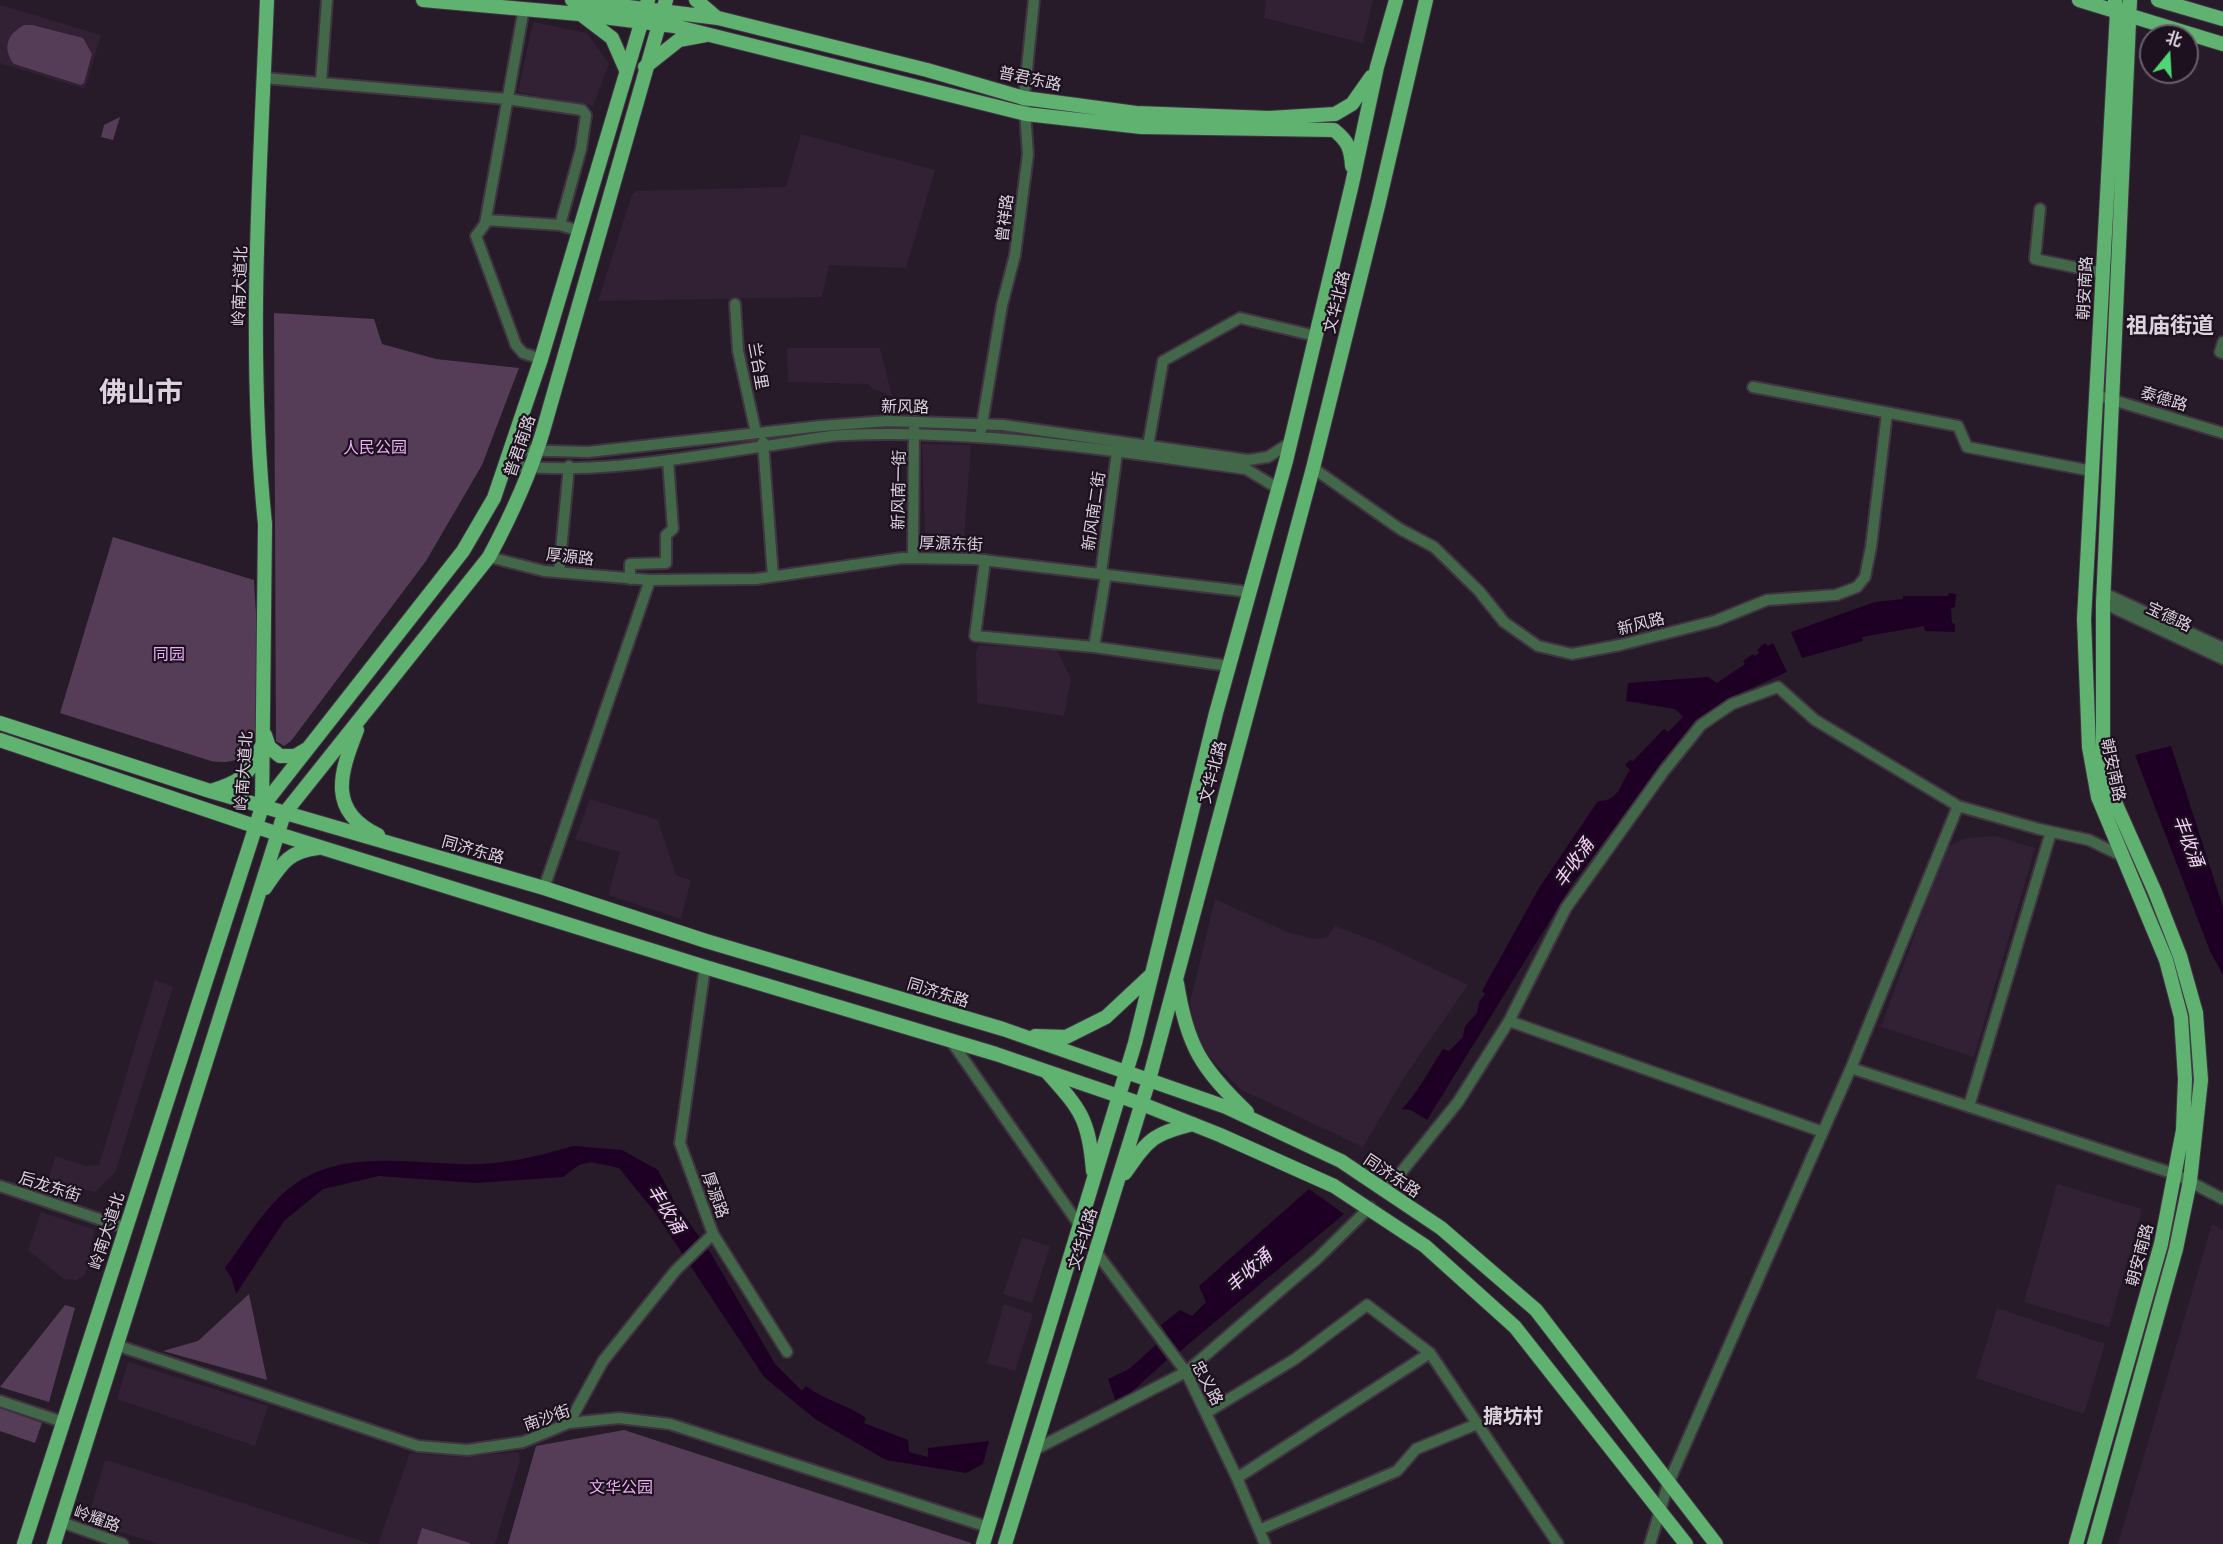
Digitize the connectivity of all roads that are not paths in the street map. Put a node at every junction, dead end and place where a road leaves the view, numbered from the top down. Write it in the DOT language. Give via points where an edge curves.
graph roads {
  1 [pos="267,0"];
  2 [pos="327,0"];
  3 [pos="423,0"];
  4 [pos="696,0"];
  5 [pos="1034,0"];
  6 [pos="1396,0"];
  7 [pos="1426,0"];
  8 [pos="2079,0"];
  9 [pos="2130,0"];
  10 [pos="2158,0"];
  11 [pos="581,4"];
  12 [pos="646,4"];
  13 [pos="664,5"];
  14 [pos="2116,6"];
  15 [pos="524,8"];
  16 [pos="2131,16"];
  17 [pos="718,18"];
  18 [pos="2223,19"];
  19 [pos="641,22"];
  20 [pos="658,24"];
  21 [pos="713,34"];
  22 [pos="2223,44"];
  23 [pos="645,67"];
  24 [pos="1377,68"];
  25 [pos="626,70"];
  26 [pos="264,78"];
  27 [pos="321,82"];
  28 [pos="1024,98"];
  29 [pos="507,99"];
  30 [pos="1026,114"];
  31 [pos="1335,114"];
  32 [pos="1334,130"];
  33 [pos="1352,184"];
  34 [pos="2040,209"];
  35 [pos="486,220"];
  36 [pos="560,225"];
  37 [pos="580,231"];
  38 [pos="2103,273"];
  39 [pos="735,304"];
  40 [pos="1316,336"];
  41 [pos="2223,342"];
  42 [pos="2223,353"];
  43 [pos="541,359"];
  44 [pos="1753,387"];
  45 [pos="2096,394"];
  46 [pos="2110,399"];
  47 [pos="1887,413"];
  48 [pos="914,422"];
  49 [pos="983,425"];
  50 [pos="759,433"];
  51 [pos="2223,433"];
  52 [pos="914,435"];
  53 [pos="979,437"];
  54 [pos="1291,442"];
  55 [pos="764,446"];
  56 [pos="1148,446"];
  57 [pos="513,450"];
  58 [pos="537,452"];
  59 [pos="1117,452"];
  60 [pos="668,460"];
  61 [pos="508,465"];
  62 [pos="569,466"];
  63 [pos="532,468"];
  64 [pos="1313,468"];
  65 [pos="2092,471"];
  66 [pos="1279,489"];
  67 [pos="489,557"];
  68 [pos="913,558"];
  69 [pos="985,560"];
  70 [pos="559,572"];
  71 [pos="1103,574"];
  72 [pos="773,576"];
  73 [pos="630,579"];
  74 [pos="650,580"];
  75 [pos="1250,592"];
  76 [pos="2103,598"];
  77 [pos="1094,647"];
  78 [pos="2223,648"];
  79 [pos="2223,659"];
  80 [pos="1229,666"];
  81 [pos="362,716"];
  82 [pos="0,723"];
  83 [pos="264,734"];
  84 [pos="0,740"];
  85 [pos="311,746"];
  86 [pos="210,791"];
  87 [pos="1958,806"];
  88 [pos="262,807"];
  89 [pos="284,814"];
  90 [pos="255,826"];
  91 [pos="2051,832"];
  92 [pos="278,834"];
  93 [pos="323,848"];
  94 [pos="405,848"];
  95 [pos="2124,857"];
  96 [pos="544,888"];
  97 [pos="257,900"];
  98 [pos="705,967"];
  99 [pos="1152,974"];
  100 [pos="1176,978"];
  101 [pos="1509,1021"];
  102 [pos="1021,1036"];
  103 [pos="951,1041"];
  104 [pos="1851,1068"];
  105 [pos="1046,1071"];
  106 [pos="1126,1072"];
  107 [pos="1149,1080"];
  108 [pos="1119,1096"];
  109 [pos="1142,1104"];
  110 [pos="1969,1106"];
  111 [pos="162,1115"];
  112 [pos="1257,1122"];
  113 [pos="1193,1124"];
  114 [pos="1823,1132"];
  115 [pos="172,1166"];
  116 [pos="2175,1174"];
  117 [pos="1094,1179"];
  118 [pos="2190,1181"];
  119 [pos="1117,1185"];
  120 [pos="0,1186"];
  121 [pos="1385,1191"];
  122 [pos="2223,1199"];
  123 [pos="1370,1207"];
  124 [pos="1080,1227"];
  125 [pos="126,1228"];
  126 [pos="713,1234"];
  127 [pos="1096,1252"];
  128 [pos="116,1345"];
  129 [pos="787,1352"];
  130 [pos="1430,1353"];
  131 [pos="1184,1369"];
  132 [pos="0,1401"];
  133 [pos="1206,1413"];
  134 [pos="63,1422"];
  135 [pos="569,1423"];
  136 [pos="1478,1424"];
  137 [pos="1034,1450"];
  138 [pos="1237,1478"];
  139 [pos="1668,1484"];
  140 [pos="1660,1511"];
  141 [pos="61,1522"];
  142 [pos="988,1527"];
  143 [pos="1259,1530"];
  144 [pos="24,1544"];
  145 [pos="54,1544"];
  146 [pos="123,1544"];
  147 [pos="983,1544"];
  148 [pos="1005,1544"];
  149 [pos="1265,1544"];
  150 [pos="1558,1544"];
  151 [pos="1650,1544"];
  152 [pos="1686,1544"];
  153 [pos="1716,1544"];
  154 [pos="2076,1544"];
  155 [pos="2094,1544"];
  1 -- 26 [label="main road, 岭南大道北"];
  2 -- 27 [label="street"];
  3 -- 15 [label="main road"];
  4 -- 17 [label="main road"];
  5 -- 28 [label="street, 曾祥路"];
  6 -- 24 [label="main road, 文华北路"];
  7 -- 64 [label="main road, 文华北路"];
  8 -- 14 [label="main road"];
  9 -- 16 [label="main road, 朝安南路"];
  10 -- 18 [label="main road"];
  11 -- 12 [label="main road, 普君东路"];
  11 -- 15 [label="main road"];
  11 -- 19 [label="main road, 普君东路"];
  11 -- 25 [label="main road" via="612,38"];
  12 -- 13 [label="main road, 普君东路"];
  12 -- 19 [label="main road, 普君南路"];
  13 -- 17 [label="main road, 普君东路"];
  13 -- 20 [label="main road, 普君南路"];
  14 -- 16 [label="main road"];
  14 -- 38 [label="main road, 朝安南路"];
  15 -- 29 [label="street"];
  16 -- 22 [label="main road"];
  16 -- 46 [label="main road, 朝安南路"];
  17 -- 28 [label="main road, 普君东路"];
  19 -- 20 [label="main road, 普君东路"];
  19 -- 25 [label="main road, 普君南路"];
  20 -- 21 [label="main road, 普君东路"];
  20 -- 23 [label="main road, 普君南路"];
  21 -- 23 [label="main road" via="679,40"];
  21 -- 30 [label="main road, 普君东路"];
  23 -- 58 [label="main road, 普君南路"];
  24 -- 31 [label="main road" via="1352,104"];
  24 -- 33 [label="main road, 文华北路"];
  25 -- 37 [label="main road, 普君南路"];
  26 -- 27 [label="street"];
  26 -- 83 [label="main road, 岭南大道北" via="254,338 265,524"];
  27 -- 29 [label="street"];
  28 -- 30 [label="street, 曾祥路"];
  28 -- 31 [label="main road, 普君东路" via="1136,113 1269,118"];
  29 -- 35 [label="street"];
  29 -- 36 [label="street" via="582,110 586,114 581,149"];
  30 -- 32 [label="main road, 普君东路" via="1141,127"];
  30 -- 49 [label="street, 曾祥路" via="1028,154 1015,255 1002,305"];
  31 -- 32 [label="main road"];
  32 -- 33 [label="main road" via="1351,149"];
  33 -- 40 [label="main road, 文华北路"];
  34 -- 38 [label="street" via="2035,259"];
  35 -- 36 [label="street"];
  35 -- 43 [label="street" via="476,236 516,345 523,353"];
  36 -- 37 [label="street"];
  37 -- 43 [label="main road, 普君南路"];
  38 -- 45 [label="main road, 朝安南路"];
  39 -- 50 [label="street, 兰台里" via="738,351"];
  40 -- 54 [label="main road, 文华北路"];
  40 -- 56 [label="street" via="1240,318 1162,361"];
  41 -- 42 [label="street"];
  43 -- 57 [label="main road, 普君南路"];
  44 -- 47 [label="street"];
  45 -- 46 [label="street, 泰德路"];
  45 -- 65 [label="main road, 朝安南路"];
  46 -- 51 [label="street, 泰德路"];
  46 -- 76 [label="main road, 朝安南路"];
  47 -- 64 [label="street, 新风路" via="1871,547 1865,577 1857,587 1836,595 1767,600 1715,621 1572,654 1538,646 1503,622 1479,591 1434,547 1400,529"];
  47 -- 65 [label="street" via="1958,426 1967,447"];
  48 -- 49 [label="street, 新风路"];
  48 -- 50 [label="street, 新风路"];
  48 -- 52 [label="street, 新风南一街"];
  49 -- 53 [label="street, 曾祥路"];
  49 -- 56 [label="street, 新风路"];
  50 -- 55 [label="street, 兰台里"];
  50 -- 58 [label="street, 新风路" via="588,452"];
  52 -- 53 [label="street, 新风路"];
  52 -- 55 [label="street, 新风路" via="843,435"];
  52 -- 68 [label="street, 新风南一街"];
  53 -- 59 [label="street, 新风路"];
  54 -- 56 [label="street, 新风路" via="1268,457 1248,460"];
  54 -- 66 [label="main road, 文华北路"];
  55 -- 60 [label="street, 新风路"];
  55 -- 72 [label="street, 兰台里"];
  57 -- 58 [label="street, 新风路"];
  57 -- 61 [label="main road, 普君南路"];
  58 -- 63 [label="main road, 普君南路"];
  59 -- 66 [label="street, 新风路" via="1246,469"];
  59 -- 71 [label="street, 新风南二街"];
  60 -- 62 [label="street, 新风路"];
  60 -- 73 [label="street" via="673,529 666,535 666,563 630,564"];
  61 -- 63 [label="street, 新风路"];
  61 -- 85 [label="main road, 普君南路" via="469,542"];
  62 -- 63 [label="street, 新风路"];
  62 -- 70 [label="street"];
  63 -- 67 [label="main road, 普君南路"];
  64 -- 100 [label="main road, 文华北路"];
  65 -- 95 [label="main road, 朝安南路" via="2084,619 2088,747 2098,797"];
  66 -- 75 [label="main road, 文华北路"];
  67 -- 70 [label="street, 厚源路"];
  67 -- 81 [label="main road, 普君南路"];
  68 -- 69 [label="street, 厚源东街"];
  68 -- 72 [label="street, 厚源东街"];
  69 -- 71 [label="street, 厚源东街"];
  69 -- 77 [label="street" via="975,636"];
  70 -- 73 [label="street, 厚源路"];
  71 -- 75 [label="street, 厚源东街"];
  71 -- 77 [label="street, 新风南二街"];
  72 -- 74 [label="street, 厚源东街"];
  73 -- 74 [label="street, 厚源路"];
  74 -- 96 [label="street"];
  75 -- 80 [label="main road, 文华北路"];
  76 -- 78 [label="street, 宝德路"];
  76 -- 79 [label="street, 宝德路"];
  76 -- 118 [label="main road, 朝安南路" via="2103,750 2111,793 2180,956 2196,1013 2201,1080"];
  77 -- 80 [label="street"];
  80 -- 99 [label="main road, 文华北路"];
  81 -- 89 [label="main road, 普君南路"];
  81 -- 94 [label="main road" via="342,775 341,793 348,814 369,831"];
  82 -- 86 [label="main road, 同济东路"];
  83 -- 85 [label="main road" via="269,747 280,756 295,756"];
  83 -- 86 [label="main road" via="256,760 239,781"];
  83 -- 88 [label="main road, 岭南大道北"];
  84 -- 90 [label="main road"];
  85 -- 88 [label="main road, 普君南路"];
  86 -- 88 [label="main road, 同济东路"];
  87 -- 91 [label="street"];
  87 -- 101 [label="street" via="1815,720 1778,687 1732,704 1701,725 1605,852 1566,908"];
  87 -- 104 [label="street"];
  88 -- 89 [label="main road, 同济东路"];
  88 -- 90 [label="main road, 岭南大道北"];
  89 -- 92 [label="main road"];
  89 -- 94 [label="main road, 同济东路"];
  90 -- 92 [label="main road"];
  90 -- 111 [label="main road, 岭南大道北"];
  91 -- 95 [label="street" via="2089,840"];
  91 -- 110 [label="street"];
  92 -- 93 [label="main road"];
  92 -- 97 [label="main road"];
  93 -- 97 [label="main road" via="302,850 284,861"];
  93 -- 98 [label="main road"];
  94 -- 96 [label="main road, 同济东路"];
  95 -- 116 [label="main road, 朝安南路" via="2166,960 2181,1017 2185,1080 2183,1130"];
  96 -- 102 [label="main road, 同济东路"];
  97 -- 115 [label="main road"];
  98 -- 103 [label="main road"];
  98 -- 126 [label="street, 厚源路" via="680,1143"];
  99 -- 102 [label="main road" via="1106,1017 1066,1037"];
  99 -- 106 [label="main road, 文华北路"];
  100 -- 107 [label="main road, 文华北路"];
  100 -- 112 [label="main road" via="1184,1023 1196,1054 1219,1085"];
  101 -- 114 [label="street"];
  101 -- 121 [label="street" via="1458,1102"];
  102 -- 106 [label="main road, 同济东路"];
  103 -- 105 [label="main road"];
  103 -- 124 [label="street"];
  104 -- 110 [label="street"];
  104 -- 114 [label="street"];
  105 -- 108 [label="main road"];
  105 -- 117 [label="main road" via="1076,1104 1090,1135"];
  106 -- 107 [label="main road, 同济东路"];
  106 -- 108 [label="main road, 文华北路"];
  107 -- 109 [label="main road, 文华北路"];
  107 -- 112 [label="main road, 同济东路"];
  108 -- 109 [label="main road"];
  108 -- 117 [label="main road, 文华北路"];
  109 -- 113 [label="main road"];
  109 -- 119 [label="main road, 文华北路"];
  110 -- 116 [label="street"];
  111 -- 115 [label="main road" via="172,1104 182,1107 171,1149"];
  111 -- 125 [label="main road, 岭南大道北"];
  112 -- 121 [label="main road, 同济东路" via="1341,1161"];
  113 -- 119 [label="main road" via="1161,1131 1145,1145"];
  113 -- 123 [label="main road" via="1334,1186"];
  114 -- 139 [label="street"];
  115 -- 128 [label="main road"];
  116 -- 118 [label="street"];
  116 -- 154 [label="main road, 朝安南路" via="2161,1244"];
  117 -- 124 [label="main road, 文华北路"];
  118 -- 122 [label="street"];
  118 -- 155 [label="main road, 朝安南路" via="2176,1249"];
  119 -- 127 [label="main road, 文华北路"];
  120 -- 125 [label="street, 后龙东街"];
  121 -- 139 [label="main road, 同济东路" via="1441,1228 1536,1310"];
  123 -- 131 [label="street" via="1317,1259"];
  123 -- 140 [label="main road" via="1425,1246 1515,1327"];
  124 -- 142 [label="main road, 文华北路"];
  125 -- 134 [label="main road, 岭南大道北"];
  126 -- 129 [label="street"];
  126 -- 135 [label="street, 厚源路" via="676,1270 603,1361"];
  127 -- 131 [label="street, 忠义路"];
  127 -- 137 [label="main road, 文华北路"];
  128 -- 135 [label="street, 南沙街" via="417,1446 467,1450 523,1442"];
  128 -- 141 [label="main road"];
  130 -- 133 [label="street" via="1366,1305 1295,1359"];
  130 -- 136 [label="street"];
  130 -- 138 [label="street"];
  131 -- 133 [label="street, 忠义路"];
  131 -- 137 [label="street"];
  132 -- 134 [label="street"];
  133 -- 138 [label="street, 忠义路"];
  134 -- 144 [label="main road, 岭南大道北"];
  135 -- 142 [label="street, 南沙街" via="619,1418 670,1424"];
  136 -- 143 [label="street" via="1416,1449 1397,1471"];
  136 -- 150 [label="street"];
  137 -- 148 [label="main road, 文华北路"];
  138 -- 143 [label="street, 忠义路"];
  139 -- 140 [label="street"];
  139 -- 153 [label="main road, 同济东路"];
  140 -- 151 [label="street"];
  140 -- 152 [label="main road"];
  141 -- 145 [label="main road"];
  141 -- 146 [label="street, 岭耀路"];
  142 -- 147 [label="main road, 文华北路"];
  143 -- 149 [label="street, 忠义路"];
}
